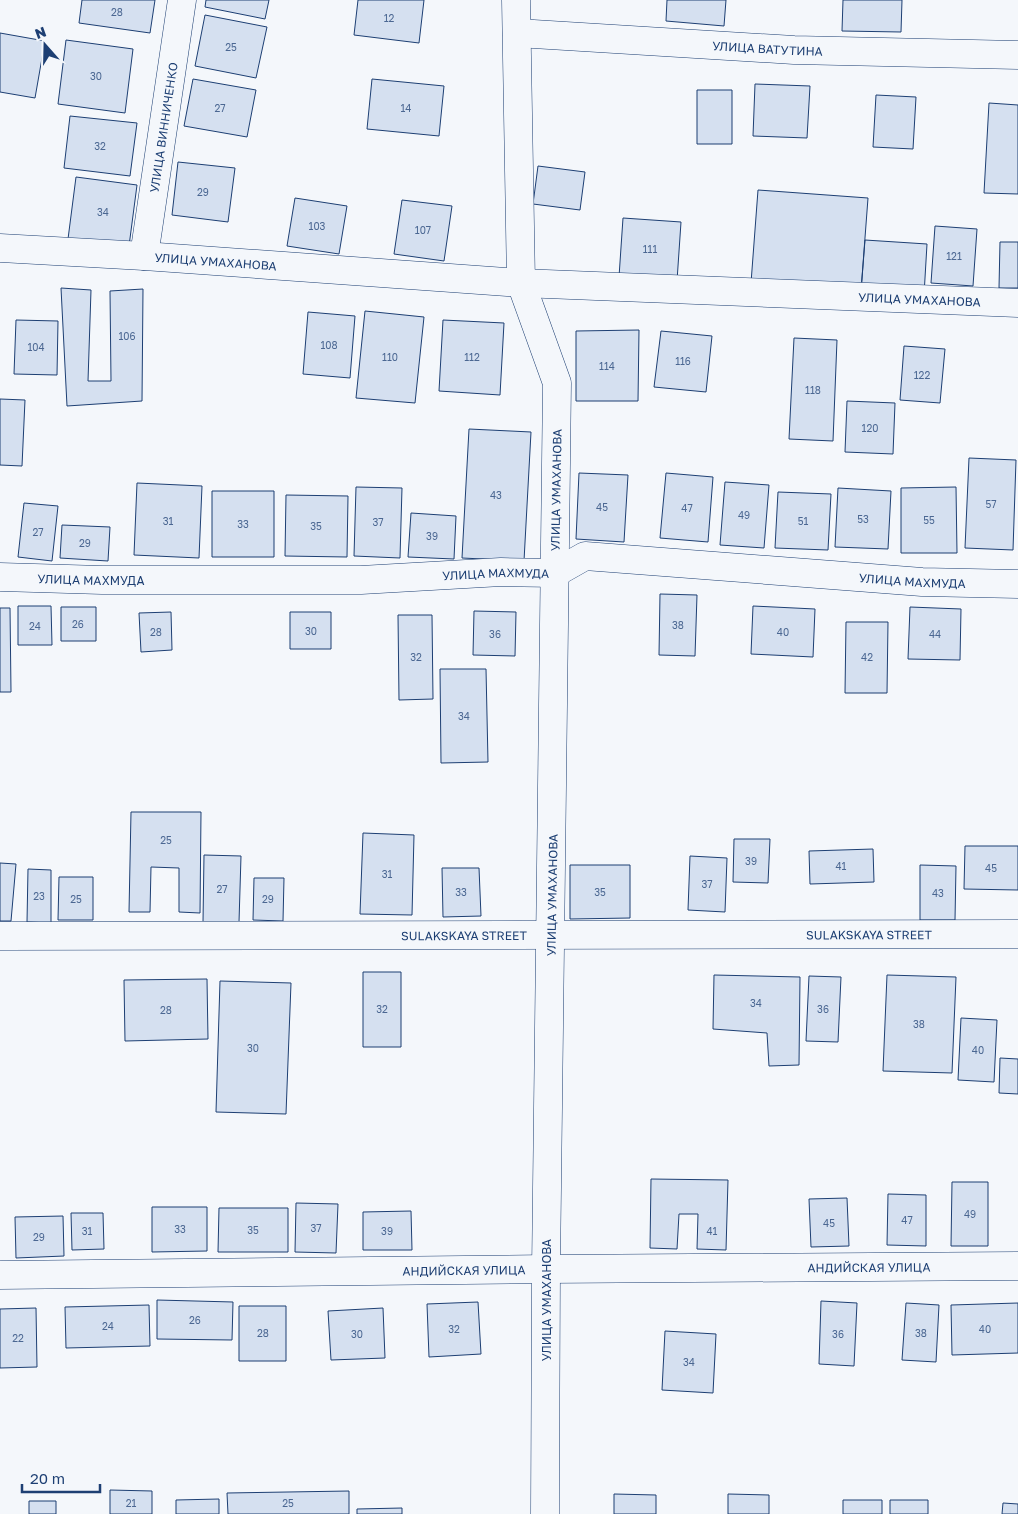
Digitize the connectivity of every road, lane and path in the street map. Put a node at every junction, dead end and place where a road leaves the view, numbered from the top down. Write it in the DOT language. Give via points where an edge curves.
graph roads {
  1 [pos="182,0"];
  2 [pos="516,0"];
  3 [pos="518,33"];
  4 [pos="1018,55"];
  5 [pos="0,248"];
  6 [pos="144,256"];
  7 [pos="521,283"];
  8 [pos="1018,303"];
  9 [pos="555,573"];
  10 [pos="0,577"];
  11 [pos="1018,584"];
  12 [pos="552,934"];
  13 [pos="1018,934"];
  14 [pos="0,936"];
  15 [pos="1018,1266"];
  16 [pos="546,1269"];
  17 [pos="0,1275"];
  18 [pos="545,1514"];
  1 -- 6 [label="street, УЛИЦА ВИННИЧЕНКО"];
  2 -- 3 [label="street, УЛИЦА УМАХАНОВА"];
  3 -- 4 [label="street, УЛИЦА ВАТУТИНА" via="794,50"];
  3 -- 7 [label="street, УЛИЦА УМАХАНОВА"];
  5 -- 6 [label="street, УЛИЦА УМАХАНОВА"];
  6 -- 7 [label="street, УЛИЦА УМАХАНОВА"];
  7 -- 8 [label="street, УЛИЦА УМАХАНОВА"];
  7 -- 9 [label="street, УЛИЦА УМАХАНОВА" via="557,383"];
  9 -- 10 [label="street, УЛИЦА МАХМУДА" via="501,572 361,580"];
  9 -- 11 [label="street, УЛИЦА МАХМУДА" via="585,556 922,582"];
  9 -- 12 [label="street, УЛИЦА УМАХАНОВА"];
  12 -- 13 [label="street, SULAKSKAYA STREET"];
  12 -- 14 [label="street, SULAKSKAYA STREET"];
  12 -- 16 [label="street, УЛИЦА УМАХАНОВА"];
  15 -- 16 [label="street, АНДИЙСКАЯ УЛИЦА"];
  16 -- 17 [label="street, АНДИЙСКАЯ УЛИЦА"];
  16 -- 18 [label="street, УЛИЦА УМАХАНОВА"];
}
